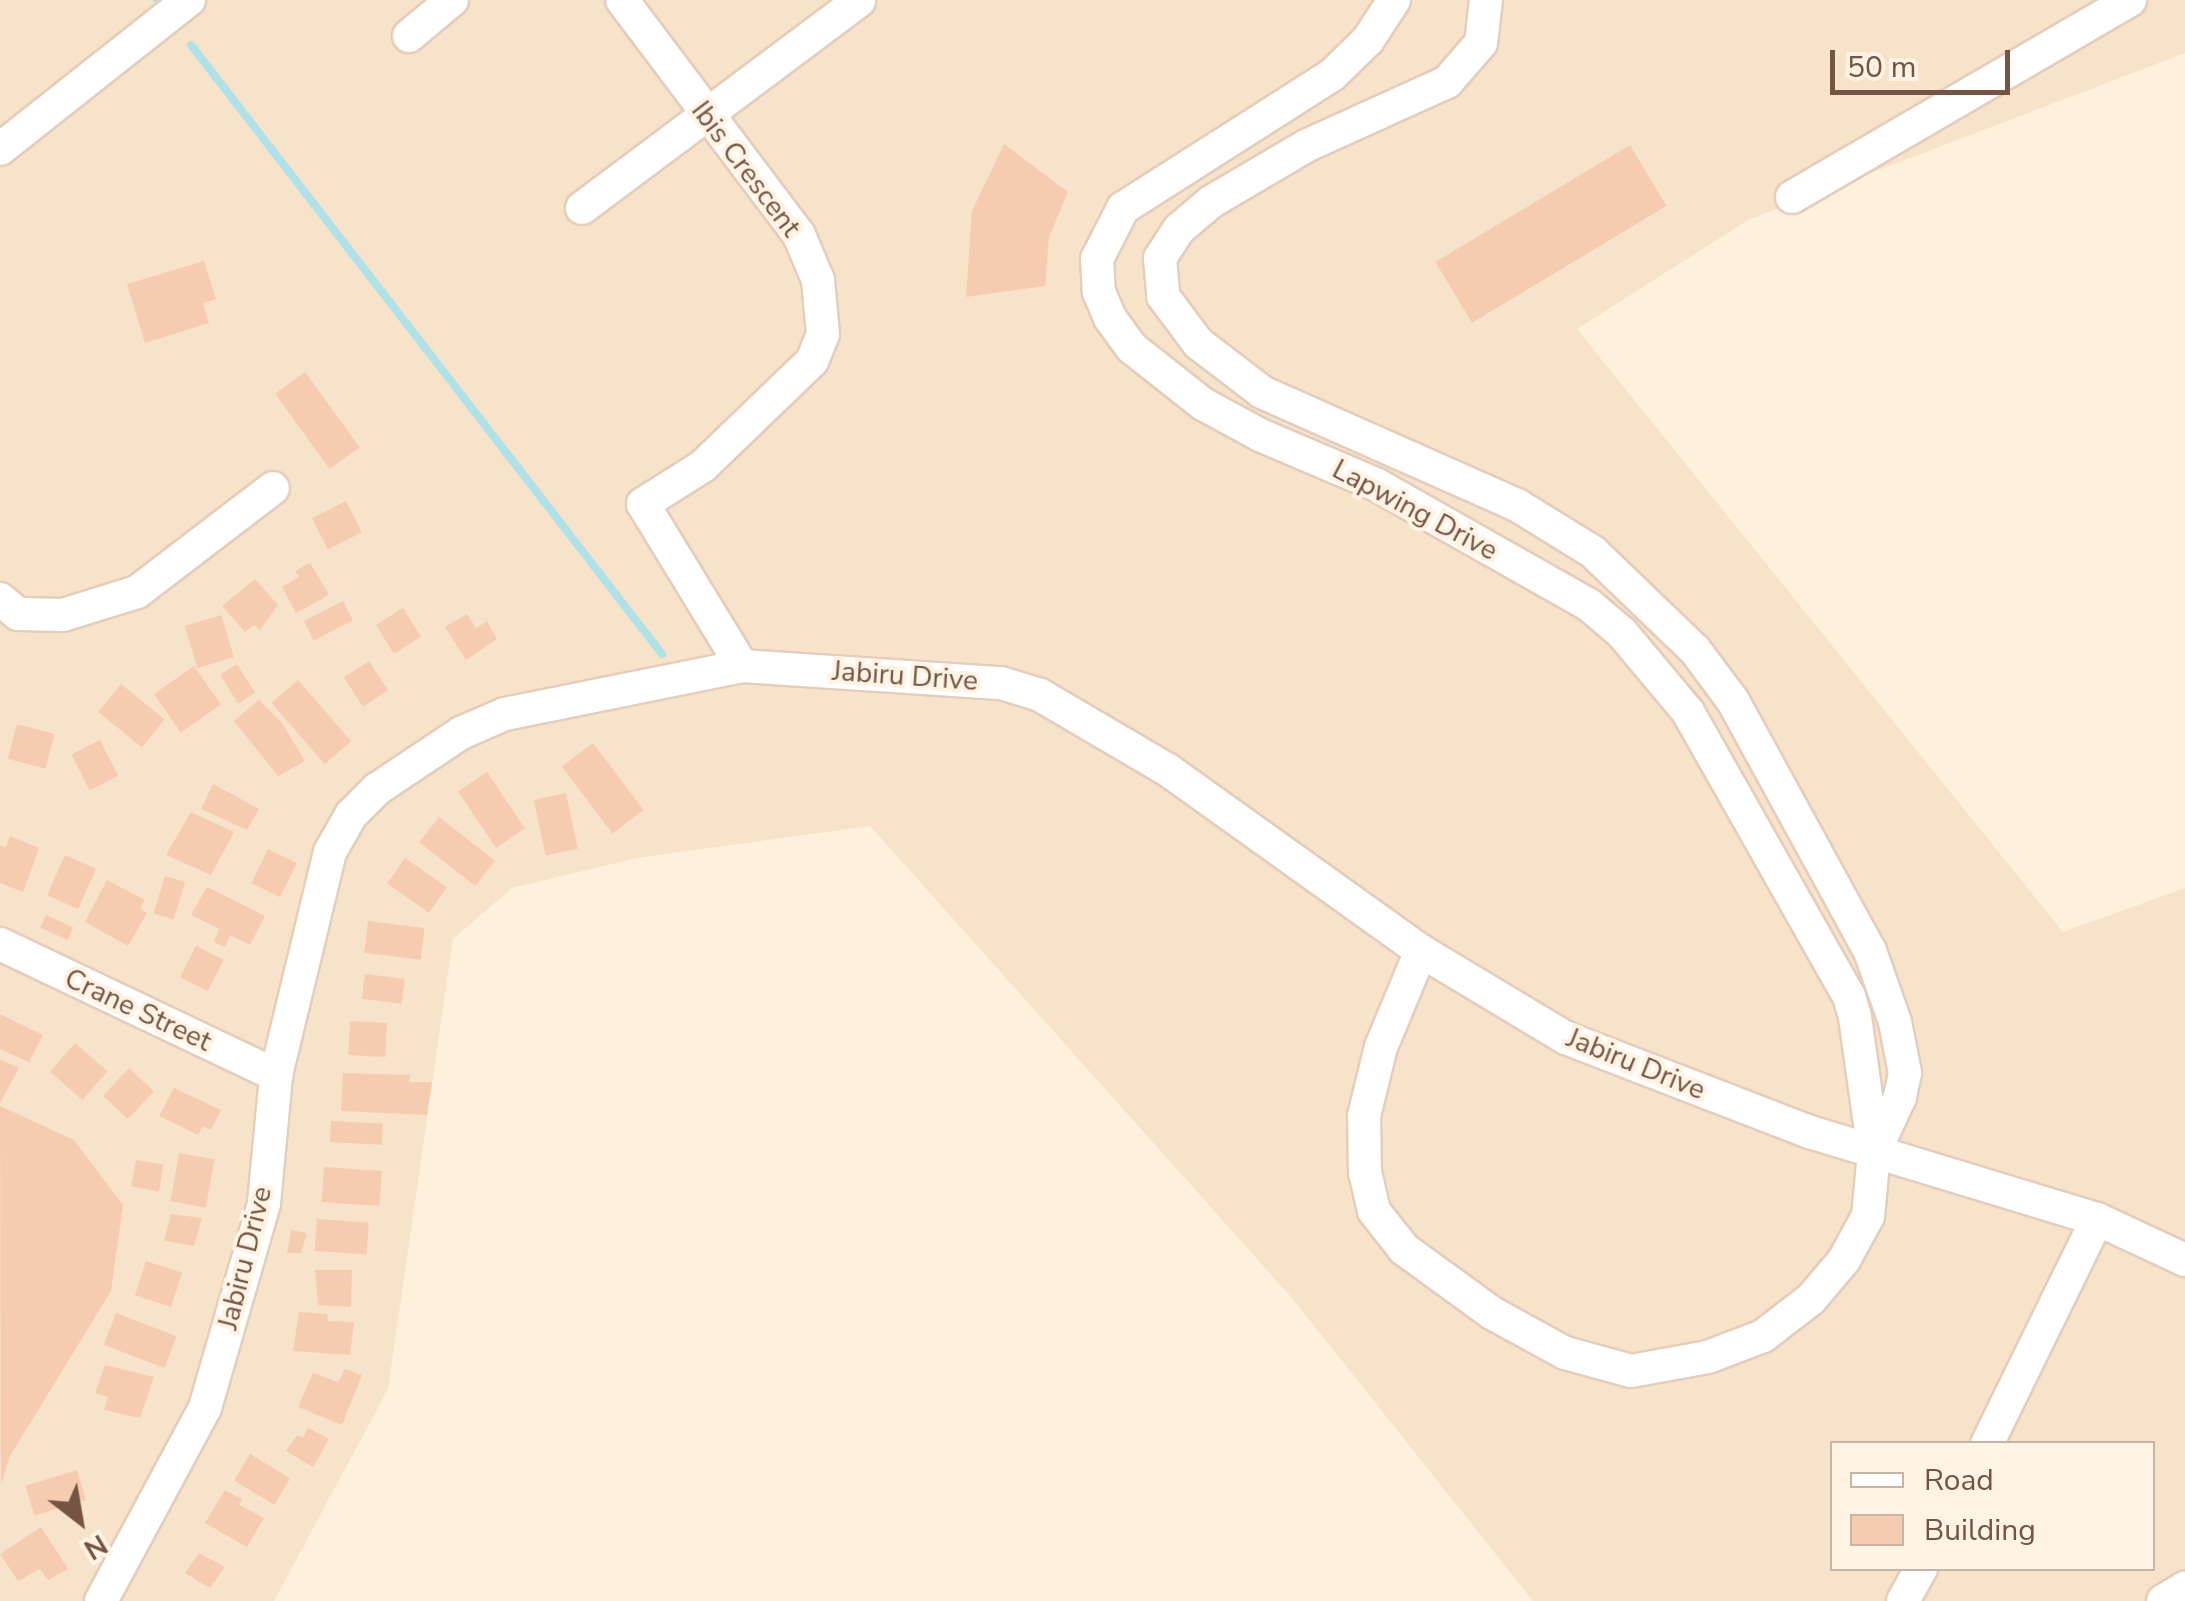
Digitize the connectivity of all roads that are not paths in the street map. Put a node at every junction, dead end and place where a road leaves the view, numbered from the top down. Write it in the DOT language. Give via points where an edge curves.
graph roads {
  1 [pos="189,0"];
  2 [pos="452,0"];
  3 [pos="622,0"];
  4 [pos="1394,0"];
  5 [pos="1486,0"];
  6 [pos="2130,0"];
  7 [pos="859,1"];
  8 [pos="409,36"];
  9 [pos="705,114"];
  10 [pos="0,149"];
  11 [pos="1792,197"];
  12 [pos="582,208"];
  13 [pos="273,488"];
  14 [pos="0,599"];
  15 [pos="742,666"];
  16 [pos="0,944"];
  17 [pos="1421,950"];
  18 [pos="276,1075"];
  19 [pos="1874,1153"];
  20 [pos="2097,1219"];
  21 [pos="2185,1260"];
  22 [pos="1988,1441"];
  23 [pos="1918,1571"];
  24 [pos="2185,1588"];
  25 [pos="101,1601"];
  26 [pos="1903,1601"];
  27 [pos="2163,1601"];
  1 -- 10 [label="street"];
  2 -- 8 [label="street"];
  3 -- 9 [label="street, Ibis Crescent"];
  4 -- 19 [label="street, Lapwing Drive" via="1368,40 1332,74 1123,208 1097,259 1105,308 1132,348 1203,404 1377,484 1589,605 1622,632 1688,712 1848,996"];
  5 -- 19 [label="street" via="1481,42 1447,82 1306,146 1211,202 1179,229 1160,258 1164,296 1198,343 1262,392 1516,504 1594,552 1696,650 1733,701 1870,951 1905,1073"];
  6 -- 11 [label="street"];
  7 -- 9 [label="street"];
  9 -- 12 [label="street"];
  9 -- 15 [label="street, Ibis Crescent" via="799,235 818,280 822,312 821,347 793,384 703,466 643,504"];
  13 -- 14 [label="street" via="137,592 63,615 18,614"];
  15 -- 17 [label="street, Jabiru Drive" via="1001,683 1040,695 1168,770"];
  15 -- 18 [label="street, Jabiru Drive" via="504,714 461,732 377,789 351,815 330,852"];
  16 -- 18 [label="street, Crane Street"];
  17 -- 19 [label="street, Jabiru Drive" via="1566,1038"];
  17 -- 19 [label="street" via="1381,1048 1364,1116 1374,1211 1404,1249 1492,1313 1565,1354 1630,1370 1708,1357 1763,1336 1811,1300 1844,1260 1868,1216"];
  18 -- 25 [label="street, Jabiru Drive" via="264,1203 205,1408"];
  19 -- 20 [label="street, Jabiru Drive"];
  20 -- 21 [label="street, Jabiru Drive"];
  20 -- 22 [label="street"];
  23 -- 26 [label="street"];
  24 -- 27 [label="street"];
}
